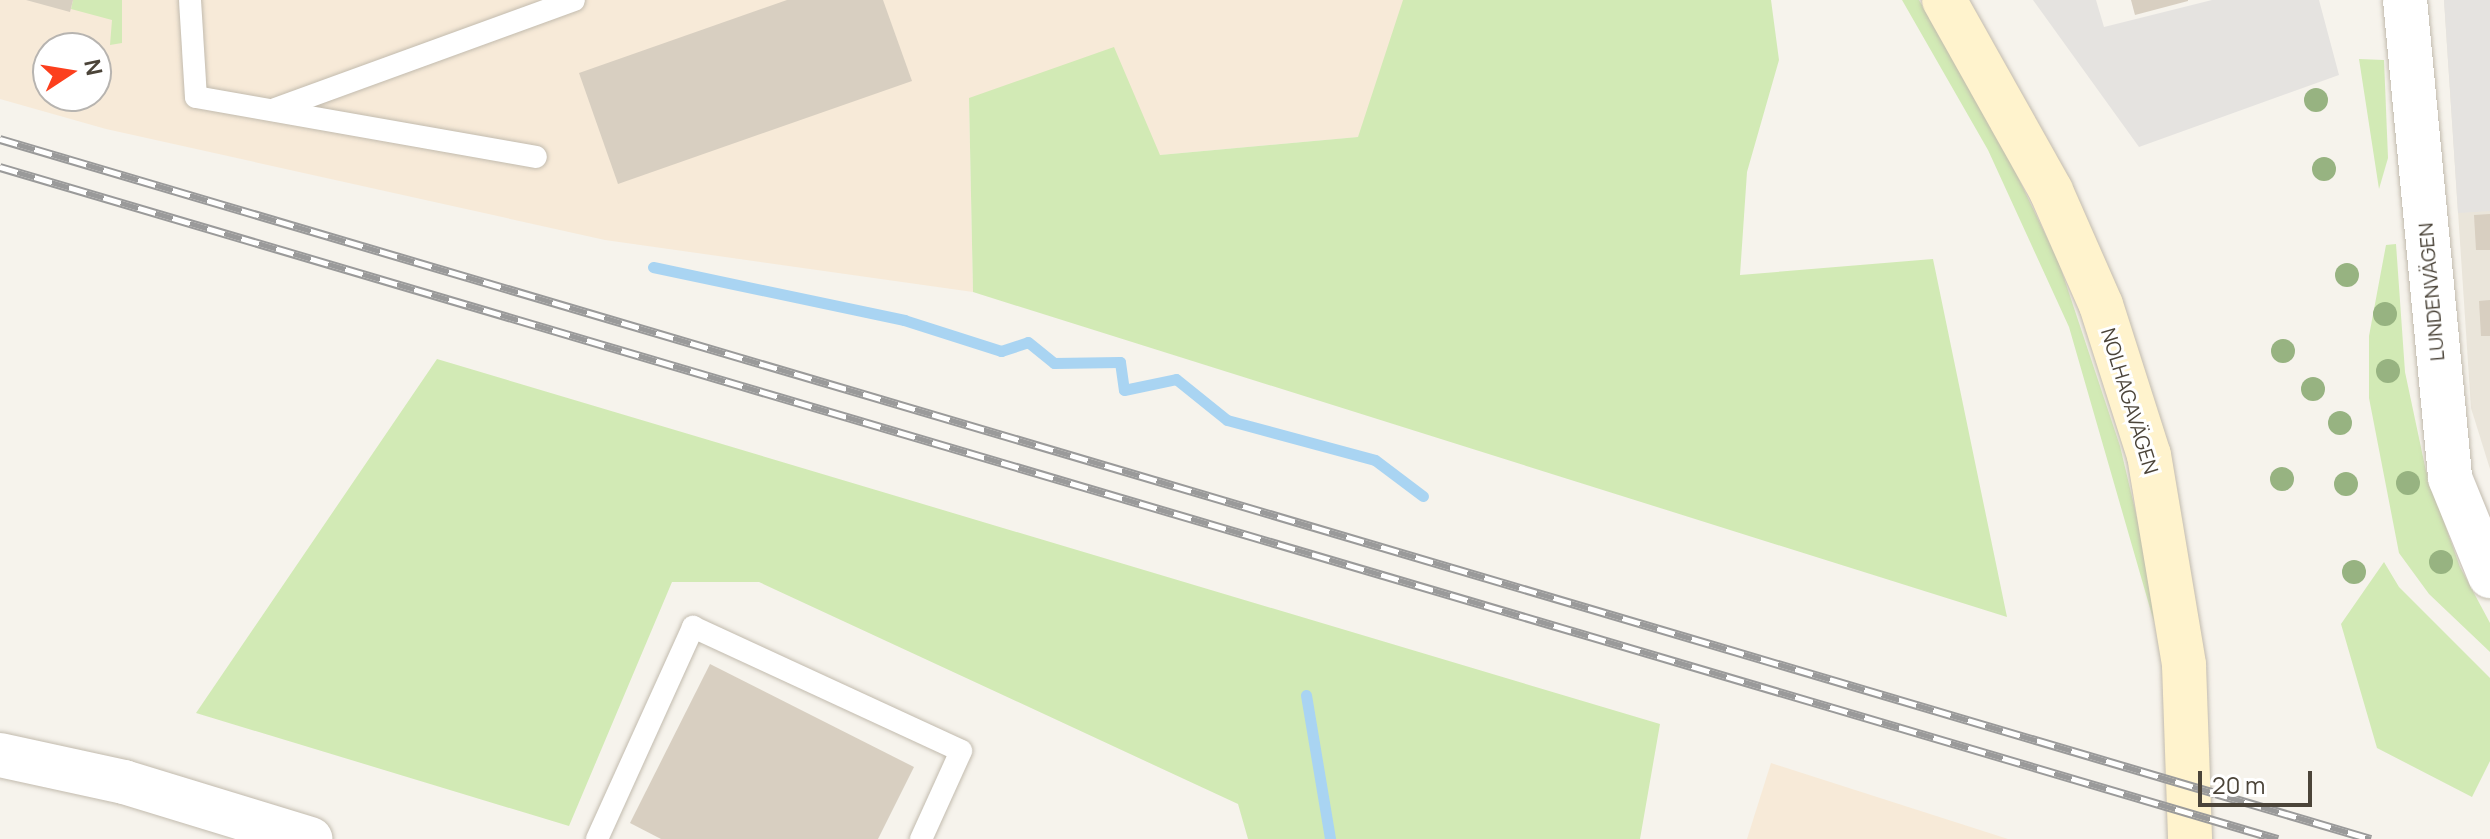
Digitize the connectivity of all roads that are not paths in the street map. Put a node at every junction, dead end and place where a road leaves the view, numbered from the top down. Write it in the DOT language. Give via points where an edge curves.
graph roads {
  1 [pos="190,0"];
  2 [pos="574,0"];
  3 [pos="1944,0"];
  4 [pos="2405,0"];
  5 [pos="272,110"];
  6 [pos="536,157"];
  7 [pos="2490,576"];
  8 [pos="0,755"];
  9 [pos="310,839"];
  10 [pos="597,839"];
  11 [pos="921,839"];
  12 [pos="2190,839"];
  1 -- 5 [label="lane" via="196,97"];
  2 -- 5 [label="lane"];
  3 -- 12 [label="street, NOLHAGAVÄGEN" via="2051,191 2101,305 2149,455 2184,665"];
  4 -- 7 [label="street, LUNDENVÄGEN" via="2450,478"];
  5 -- 6 [label="lane"];
  8 -- 9 [label="street" via="124,782"];
  10 -- 11 [label="lane" via="693,627 961,751"];
}
